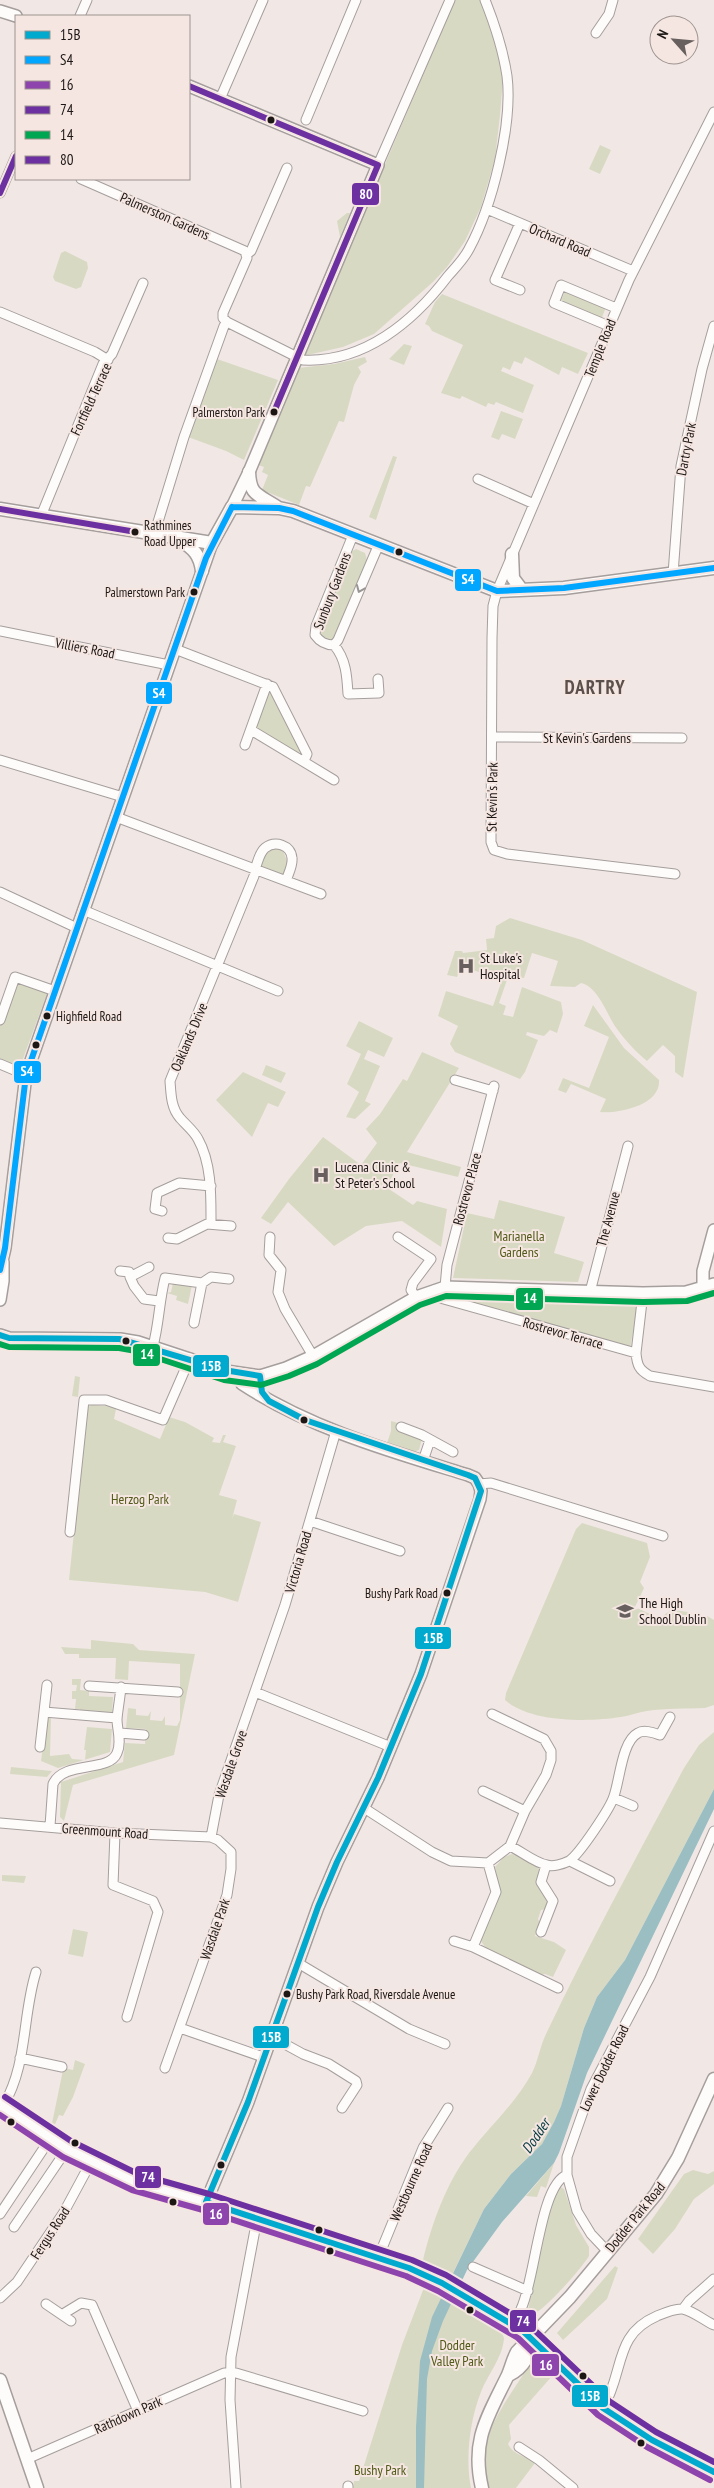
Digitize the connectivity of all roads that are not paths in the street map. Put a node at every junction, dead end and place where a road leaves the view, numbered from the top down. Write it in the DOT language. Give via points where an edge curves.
graph roads {
  1 [pos="87,0"];
  2 [pos="263,0"];
  3 [pos="356,0"];
  4 [pos="450,0"];
  5 [pos="485,0"];
  6 [pos="613,0"];
  7 [pos="0,11"];
  8 [pos="80,15"];
  9 [pos="15,16"];
  10 [pos="596,33"];
  11 [pos="190,86"];
  12 [pos="220,99"];
  13 [pos="714,112"];
  14 [pos="306,120"];
  15 [pos="15,158"];
  16 [pos="378,165"];
  17 [pos="287,168"];
  18 [pos="83,180"];
  19 [pos="0,193"];
  20 [pos="486,209"];
  21 [pos="520,223"];
  22 [pos="248,254"];
  23 [pos="633,271"];
  24 [pos="143,283"];
  25 [pos="520,290"];
  26 [pos="616,308"];
  27 [pos="0,312"];
  28 [pos="224,326"];
  29 [pos="609,326"];
  30 [pos="714,326"];
  31 [pos="296,357"];
  32 [pos="108,360"];
  33 [pos="248,472"];
  34 [pos="478,479"];
  35 [pos="534,504"];
  36 [pos="232,507"];
  37 [pos="279,508"];
  38 [pos="0,510"];
  39 [pos="41,516"];
  40 [pos="154,535"];
  41 [pos="353,535"];
  42 [pos="178,539"];
  43 [pos="212,543"];
  44 [pos="379,544"];
  45 [pos="512,554"];
  46 [pos="714,568"];
  47 [pos="202,571"];
  48 [pos="673,574"];
  49 [pos="522,590"];
  50 [pos="497,591"];
  51 [pos="0,631"];
  52 [pos="334,645"];
  53 [pos="175,649"];
  54 [pos="169,665"];
  55 [pos="378,679"];
  56 [pos="267,684"];
  57 [pos="251,730"];
  58 [pos="492,737"];
  59 [pos="682,738"];
  60 [pos="245,744"];
  61 [pos="0,760"];
  62 [pos="304,761"];
  63 [pos="334,780"];
  64 [pos="123,797"];
  65 [pos="116,817"];
  66 [pos="255,872"];
  67 [pos="676,874"];
  68 [pos="286,881"];
  69 [pos="0,892"];
  70 [pos="321,894"];
  71 [pos="83,910"];
  72 [pos="77,928"];
  73 [pos="217,966"];
  74 [pos="55,991"];
  75 [pos="278,991"];
  76 [pos="0,1020"];
  77 [pos="0,1064"];
  78 [pos="26,1074"];
  79 [pos="455,1080"];
  80 [pos="628,1146"];
  81 [pos="211,1186"];
  82 [pos="155,1210"];
  83 [pos="211,1224"];
  84 [pos="232,1226"];
  85 [pos="714,1230"];
  86 [pos="270,1237"];
  87 [pos="398,1237"];
  88 [pos="168,1238"];
  89 [pos="2,1266"];
  90 [pos="149,1266"];
  91 [pos="120,1271"];
  92 [pos="130,1277"];
  93 [pos="229,1279"];
  94 [pos="202,1283"];
  95 [pos="708,1286"];
  96 [pos="440,1289"];
  97 [pos="590,1292"];
  98 [pos="643,1293"];
  99 [pos="416,1297"];
  100 [pos="0,1300"];
  101 [pos="159,1301"];
  102 [pos="194,1324"];
  103 [pos="0,1335"];
  104 [pos="153,1346"];
  105 [pos="636,1353"];
  106 [pos="313,1356"];
  107 [pos="190,1358"];
  108 [pos="240,1374"];
  109 [pos="260,1376"];
  110 [pos="714,1387"];
  111 [pos="269,1401"];
  112 [pos="401,1427"];
  113 [pos="336,1431"];
  114 [pos="430,1440"];
  115 [pos="453,1452"];
  116 [pos="423,1461"];
  117 [pos="479,1484"];
  118 [pos="310,1521"];
  119 [pos="70,1532"];
  120 [pos="663,1536"];
  121 [pos="400,1551"];
  122 [pos="46,1685"];
  123 [pos="89,1686"];
  124 [pos="121,1688"];
  125 [pos="178,1692"];
  126 [pos="255,1692"];
  127 [pos="44,1712"];
  128 [pos="492,1714"];
  129 [pos="670,1717"];
  130 [pos="117,1718"];
  131 [pos="120,1733"];
  132 [pos="144,1735"];
  133 [pos="40,1747"];
  134 [pos="391,1747"];
  135 [pos="483,1791"];
  136 [pos="614,1798"];
  137 [pos="633,1806"];
  138 [pos="364,1808"];
  139 [pos="525,1811"];
  140 [pos="0,1823"];
  141 [pos="50,1826"];
  142 [pos="714,1831"];
  143 [pos="115,1832"];
  144 [pos="211,1837"];
  145 [pos="510,1846"];
  146 [pos="570,1860"];
  147 [pos="488,1862"];
  148 [pos="546,1865"];
  149 [pos="610,1882"];
  150 [pos="541,1932"];
  151 [pos="454,1941"];
  152 [pos="473,1947"];
  153 [pos="298,1964"];
  154 [pos="36,1972"];
  155 [pos="558,1988"];
  156 [pos="127,2016"];
  157 [pos="180,2028"];
  158 [pos="270,2036"];
  159 [pos="445,2044"];
  160 [pos="263,2057"];
  161 [pos="20,2058"];
  162 [pos="62,2067"];
  163 [pos="165,2068"];
  164 [pos="714,2079"];
  165 [pos="1,2105"];
  166 [pos="342,2108"];
  167 [pos="448,2108"];
  168 [pos="50,2139"];
  169 [pos="67,2149"];
  170 [pos="91,2162"];
  171 [pos="567,2175"];
  172 [pos="206,2202"];
  173 [pos="0,2214"];
  174 [pos="257,2219"];
  175 [pos="14,2227"];
  176 [pos="608,2252"];
  177 [pos="378,2258"];
  178 [pos="473,2267"];
  179 [pos="714,2279"];
  180 [pos="528,2291"];
  181 [pos="0,2298"];
  182 [pos="46,2304"];
  183 [pos="521,2309"];
  184 [pos="683,2309"];
  185 [pos="63,2314"];
  186 [pos="71,2320"];
  187 [pos="714,2325"];
  188 [pos="531,2339"];
  189 [pos="230,2373"];
  190 [pos="0,2380"];
  191 [pos="603,2408"];
  192 [pos="138,2411"];
  193 [pos="363,2411"];
  194 [pos="519,2447"];
  195 [pos="27,2459"];
  196 [pos="714,2472"];
  197 [pos="37,2488"];
  198 [pos="236,2488"];
  199 [pos="482,2488"];
  200 [pos="573,2488"];
  1 -- 8 [label="street"];
  2 -- 12 [label="street"];
  3 -- 14 [label="street"];
  4 -- 16 [label="street"];
  5 -- 20 [label="street" via="497,29 507,78 506,124"];
  6 -- 10 [label="street" via="609,14"];
  7 -- 9 [label="street"];
  11 -- 12 [label="street"];
  12 -- 16 [label="street"];
  13 -- 23 [label="street, Temple Road"];
  15 -- 19 [label="street"];
  16 -- 31 [label="street"];
  17 -- 22 [label="street"];
  18 -- 22 [label="street, Palmerston Gardens"];
  20 -- 21 [label="street, Orchard Road"];
  20 -- 31 [label="street" via="468,250 425,305 404,323 372,346 341,356 317,361"];
  21 -- 23 [label="street, Orchard Road"];
  21 -- 25 [label="street" via="495,280"];
  22 -- 31 [label="street" via="223,318"];
  23 -- 26 [label="street, Temple Road"];
  24 -- 32 [label="street, Fortfield Terrace"];
  26 -- 29 [label="street, Temple Road"];
  26 -- 29 [label="street" via="561,285 554,303"];
  27 -- 32 [label="street"];
  28 -- 40 [label="street" via="184,437"];
  29 -- 35 [label="street, Temple Road"];
  30 -- 48 [label="street, Dartry Park" via="681,466"];
  31 -- 33 [label="street"];
  32 -- 39 [label="street, Fortfield Terrace" via="103,364"];
  33 -- 36 [label="street"];
  33 -- 37 [label="main road" via="252,491"];
  34 -- 35 [label="street"];
  35 -- 45 [label="street, Temple Road"];
  36 -- 37 [label="main road"];
  36 -- 43 [label="main road"];
  37 -- 41 [label="main road"];
  38 -- 39 [label="main road"];
  39 -- 40 [label="main road"];
  40 -- 42 [label="main road"];
  41 -- 44 [label="main road"];
  41 -- 52 [label="street, Sunbury Gardens" via="314,635 320,642"];
  42 -- 43 [label="main road"];
  42 -- 47 [label="main road" via="200,557"];
  43 -- 47 [label="street"];
  44 -- 50 [label="main road"];
  44 -- 52 [label="street, Sunbury Gardens, one-way"];
  45 -- 49 [label="main road" via="513,578"];
  45 -- 50 [label="street, Temple Road"];
  46 -- 48 [label="main road"];
  47 -- 53 [label="street"];
  48 -- 49 [label="main road"];
  49 -- 50 [label="main road"];
  50 -- 58 [label="street, St Kevin's Park" via="493,606"];
  51 -- 54 [label="street, Villiers Road"];
  52 -- 55 [label="street" via="346,670 348,694 378,693"];
  53 -- 54 [label="street"];
  53 -- 56 [label="street"];
  54 -- 64 [label="street"];
  56 -- 57 [label="street"];
  56 -- 62 [label="street" via="273,687 307,754"];
  57 -- 60 [label="street"];
  57 -- 62 [label="street"];
  58 -- 59 [label="street, St Kevin's Gardens"];
  58 -- 67 [label="street, St Kevin's Park" via="491,842 494,850"];
  61 -- 64 [label="street"];
  62 -- 63 [label="street"];
  64 -- 65 [label="street"];
  65 -- 66 [label="street"];
  65 -- 71 [label="street"];
  66 -- 68 [label="street"];
  66 -- 68 [label="street, Oaklands Drive" via="266,848 280,844 289,850 292,859"];
  66 -- 73 [label="street, Oaklands Drive"];
  68 -- 70 [label="street"];
  69 -- 72 [label="street"];
  71 -- 72 [label="street"];
  71 -- 73 [label="street"];
  72 -- 74 [label="street"];
  73 -- 75 [label="street"];
  73 -- 81 [label="street, Oaklands Drive" via="170,1081 173,1105 198,1139"];
  74 -- 76 [label="street" via="15,976"];
  74 -- 78 [label="street"];
  77 -- 78 [label="street"];
  78 -- 89 [label="street"];
  79 -- 96 [label="street, Rostrevor Place" via="493,1088"];
  80 -- 97 [label="street, The Avenue"];
  81 -- 82 [label="street" via="179,1183 158,1193"];
  81 -- 83 [label="street, Oaklands Drive"];
  83 -- 84 [label="street"];
  83 -- 88 [label="street" via="177,1239"];
  85 -- 95 [label="street" via="702,1271"];
  86 -- 106 [label="street" via="269,1255 281,1270 278,1292"];
  87 -- 99 [label="street" via="431,1259 413,1283 411,1290"];
  89 -- 100 [label="street"];
  90 -- 92 [label="street"];
  91 -- 92 [label="street" via="129,1272"];
  92 -- 101 [label="street" via="144,1299"];
  93 -- 94 [label="street" via="211,1277"];
  94 -- 101 [label="street" via="165,1278"];
  94 -- 102 [label="street"];
  95 -- 98 [label="street" via="686,1292"];
  96 -- 97 [label="street"];
  96 -- 99 [label="street"];
  96 -- 105 [label="street, Rostrevor Terrace" via="440,1298"];
  97 -- 98 [label="street"];
  98 -- 105 [label="street"];
  99 -- 106 [label="street"];
  101 -- 104 [label="street"];
  103 -- 104 [label="street" via="10,1338 120,1339"];
  104 -- 107 [label="street"];
  105 -- 110 [label="street" via="637,1365 650,1376"];
  106 -- 109 [label="street"];
  107 -- 108 [label="street"];
  107 -- 119 [label="street" via="163,1420 106,1400 84,1400"];
  108 -- 109 [label="street"];
  108 -- 111 [label="street" via="242,1384"];
  109 -- 111 [label="street" via="262,1392"];
  111 -- 113 [label="street" via="305,1420"];
  112 -- 114 [label="street"];
  113 -- 116 [label="street"];
  113 -- 118 [label="street, Victoria Road"];
  114 -- 115 [label="street"];
  114 -- 116 [label="street"];
  116 -- 117 [label="street" via="475,1478"];
  117 -- 120 [label="street" via="491,1482"];
  117 -- 134 [label="street" via="482,1491 480,1500 446,1605"];
  118 -- 121 [label="street"];
  118 -- 126 [label="street, Victoria Road"];
  122 -- 127 [label="street"];
  123 -- 124 [label="street"];
  124 -- 125 [label="street"];
  124 -- 130 [label="street"];
  126 -- 134 [label="street"];
  126 -- 144 [label="street, Wasdale Grove" via="220,1795"];
  127 -- 130 [label="street"];
  127 -- 133 [label="street"];
  128 -- 139 [label="street" via="549,1737 546,1775"];
  129 -- 136 [label="street" via="660,1735 638,1732 627,1746"];
  130 -- 131 [label="street"];
  131 -- 132 [label="street"];
  131 -- 141 [label="street" via="115,1757 60,1774 56,1779"];
  134 -- 138 [label="street"];
  135 -- 139 [label="street"];
  136 -- 137 [label="street"];
  136 -- 146 [label="street"];
  138 -- 147 [label="street" via="451,1861"];
  138 -- 153 [label="street" via="337,1862"];
  139 -- 145 [label="street"];
  140 -- 141 [label="street, Greenmount Road"];
  141 -- 143 [label="street, Greenmount Road"];
  142 -- 171 [label="street, Lower Dodder Road" via="650,1976 589,2094 567,2157"];
  143 -- 144 [label="street, Greenmount Road"];
  143 -- 156 [label="street" via="113,1885 153,1901 158,1912"];
  144 -- 157 [label="street, Wasdale Park" via="231,1852 229,1883"];
  145 -- 147 [label="street"];
  145 -- 148 [label="street"];
  146 -- 148 [label="street"];
  146 -- 149 [label="street"];
  147 -- 152 [label="street" via="496,1892"];
  148 -- 150 [label="street" via="541,1882 553,1901"];
  151 -- 152 [label="street"];
  152 -- 155 [label="street"];
  153 -- 158 [label="street"];
  153 -- 159 [label="street" via="409,2029"];
  154 -- 161 [label="street"];
  157 -- 160 [label="street"];
  157 -- 163 [label="street, Wasdale Park"];
  158 -- 160 [label="street"];
  158 -- 166 [label="street" via="329,2064 356,2081 357,2085"];
  160 -- 172 [label="street" via="248,2102"];
  161 -- 162 [label="street"];
  161 -- 165 [label="street" via="14,2085"];
  164 -- 176 [label="main road, Dodder Park Road" via="664,2184"];
  165 -- 168 [label="main road"];
  167 -- 177 [label="street, Westbourne Road" via="423,2148"];
  168 -- 169 [label="main road"];
  168 -- 173 [label="street"];
  169 -- 170 [label="main road"];
  169 -- 175 [label="street"];
  170 -- 172 [label="main road" via="135,2182"];
  170 -- 181 [label="street, Fergus Road" via="64,2212 17,2282"];
  171 -- 176 [label="street" via="577,2211 591,2234"];
  171 -- 180 [label="street" via="556,2182 546,2207"];
  172 -- 174 [label="main road"];
  174 -- 177 [label="main road"];
  174 -- 189 [label="street"];
  176 -- 188 [label="main road, Dodder Park Road"];
  177 -- 188 [label="main road" via="442,2283 513,2324"];
  178 -- 180 [label="street"];
  179 -- 184 [label="street"];
  180 -- 183 [label="street"];
  182 -- 185 [label="street"];
  184 -- 187 [label="street"];
  184 -- 191 [label="street" via="642,2322 631,2333"];
  185 -- 186 [label="street"];
  185 -- 192 [label="street" via="81,2303 92,2305"];
  188 -- 191 [label="main road"];
  188 -- 199 [label="main road" via="530,2353 520,2369 508,2375 480,2434 477,2459"];
  189 -- 192 [label="street, Rathdown Park" via="207,2379"];
  189 -- 193 [label="street, Rathdown Park" via="250,2376"];
  189 -- 198 [label="street"];
  190 -- 195 [label="main road"];
  191 -- 196 [label="main road" via="652,2440"];
  192 -- 195 [label="street, Rathdown Park"];
  194 -- 200 [label="street"];
  195 -- 197 [label="main road"];
}
